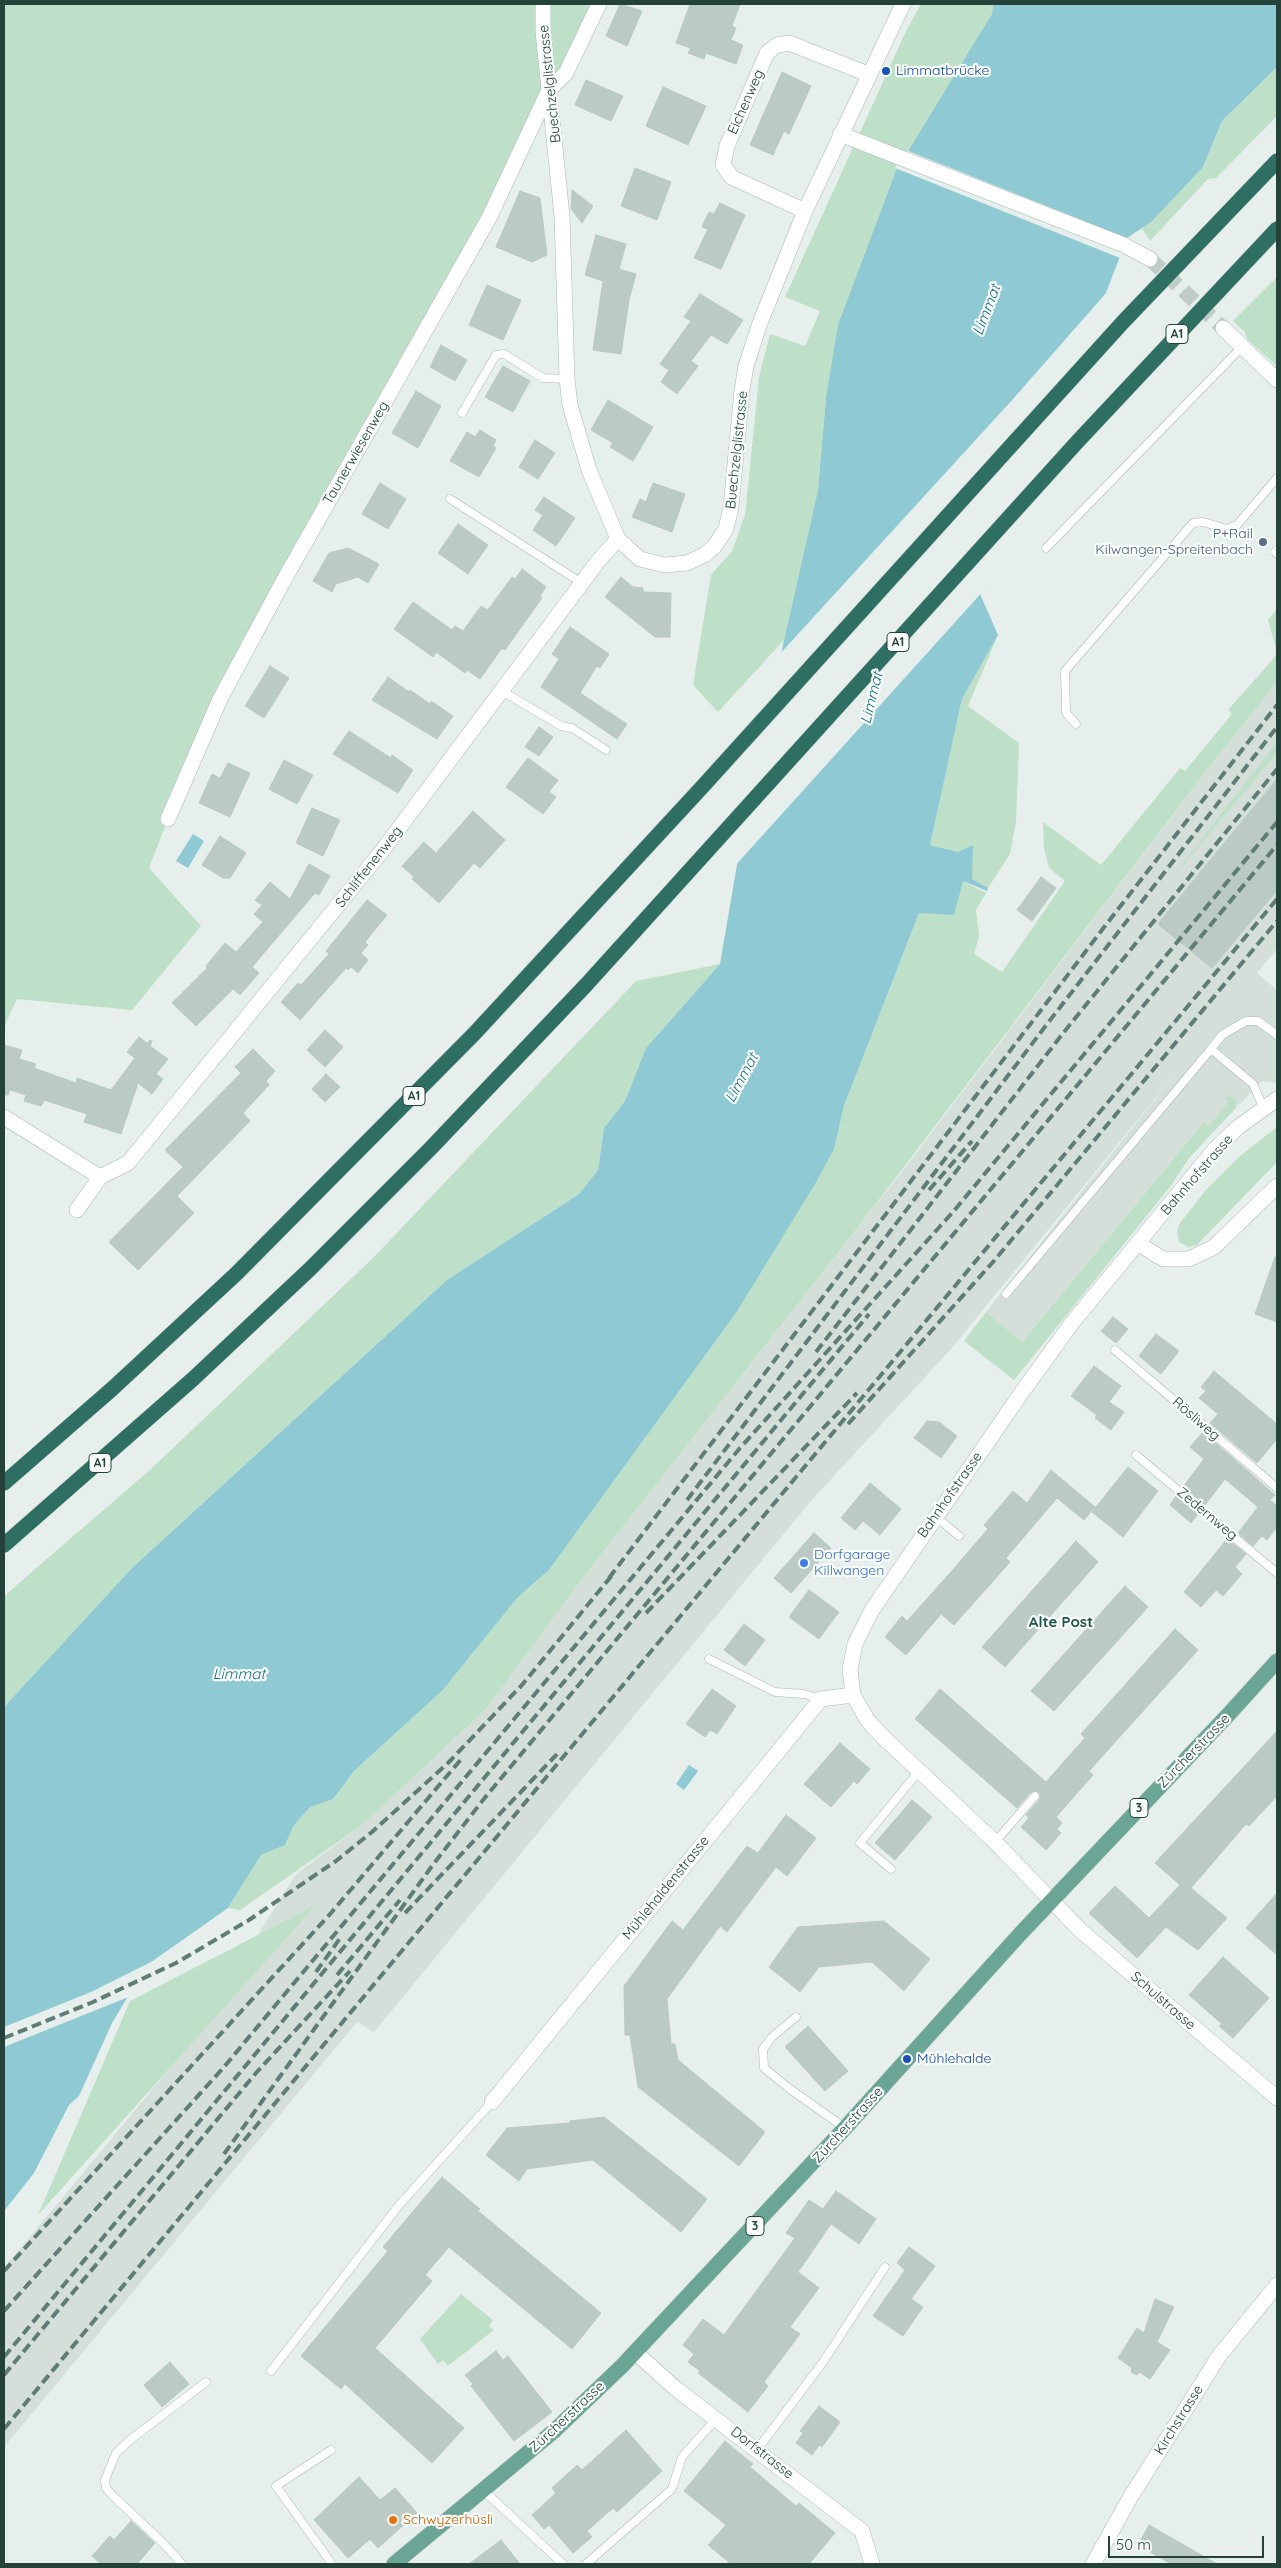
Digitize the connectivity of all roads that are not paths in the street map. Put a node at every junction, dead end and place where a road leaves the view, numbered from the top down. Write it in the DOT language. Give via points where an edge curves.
graph roads {
  1 [pos="542,4"];
  2 [pos="599,4"];
  3 [pos="903,4"];
  4 [pos="868,74"];
  5 [pos="549,90"];
  6 [pos="840,134"];
  7 [pos="1277,160"];
  8 [pos="805,211"];
  9 [pos="1277,229"];
  10 [pos="1148,258"];
  11 [pos="1223,328"];
  12 [pos="1242,347"];
  13 [pos="567,379"];
  14 [pos="1277,380"];
  15 [pos="462,413"];
  16 [pos="1277,478"];
  17 [pos="450,499"];
  18 [pos="618,539"];
  19 [pos="1046,548"];
  20 [pos="1277,550"];
  21 [pos="1277,554"];
  22 [pos="582,583"];
  23 [pos="502,691"];
  24 [pos="1076,724"];
  25 [pos="606,750"];
  26 [pos="168,819"];
  27 [pos="1277,1035"];
  28 [pos="1211,1049"];
  29 [pos="1277,1099"];
  30 [pos="1264,1109"];
  31 [pos="4,1117"];
  32 [pos="100,1177"];
  33 [pos="1277,1186"];
  34 [pos="77,1210"];
  35 [pos="1139,1244"];
  36 [pos="1006,1294"];
  37 [pos="1116,1350"];
  38 [pos="1136,1455"];
  39 [pos="4,1483"];
  40 [pos="1277,1488"];
  41 [pos="935,1516"];
  42 [pos="959,1536"];
  43 [pos="4,1545"];
  44 [pos="1277,1573"];
  45 [pos="709,1659"];
  46 [pos="1277,1660"];
  47 [pos="853,1695"];
  48 [pos="821,1699"];
  49 [pos="919,1772"];
  50 [pos="1035,1796"];
  51 [pos="995,1842"];
  52 [pos="891,1870"];
  53 [pos="1051,1902"];
  54 [pos="796,2017"];
  55 [pos="1277,2098"];
  56 [pos="492,2102"];
  57 [pos="845,2128"];
  58 [pos="885,2267"];
  59 [pos="1277,2285"];
  60 [pos="635,2352"];
  61 [pos="271,2371"];
  62 [pos="206,2382"];
  63 [pos="717,2418"];
  64 [pos="331,2450"];
  65 [pos="757,2450"];
  66 [pos="484,2491"];
  67 [pos="182,2564"];
  68 [pos="332,2564"];
  69 [pos="394,2564"];
  70 [pos="563,2564"];
  71 [pos="586,2564"];
  72 [pos="872,2564"];
  73 [pos="1093,2564"];
  1 -- 5 [label="street, Buechzelglistrasse"];
  2 -- 5 [label="street" via="566,73"];
  3 -- 4 [label="street, Buechzelglistrasse"];
  4 -- 6 [label="street, Buechzelglistrasse"];
  4 -- 8 [label="street, Eichenweg" via="789,43 777,45 768,53 727,146 723,165 732,177"];
  5 -- 13 [label="street, Buechzelglistrasse" via="562,216"];
  5 -- 26 [label="street, Taunerwiesenweg" via="484,226 220,699"];
  6 -- 8 [label="street, Buechzelglistrasse"];
  6 -- 10 [label="street" via="1124,245"];
  7 -- 39 [label="highway, A1" via="1100,347 474,1034 316,1196 161,1344"];
  8 -- 18 [label="street, Buechzelglistrasse" via="760,322 746,366 732,507 726,529 706,554 678,565 640,559"];
  9 -- 43 [label="highway, A1" via="1078,441 717,842 508,1067 310,1269 144,1424"];
  11 -- 12 [label="street"];
  12 -- 14 [label="street"];
  12 -- 19 [label="lane"];
  13 -- 15 [label="lane" via="543,378 504,354 496,355"];
  13 -- 18 [label="street, Buechzelglistrasse" via="570,405 590,470"];
  16 -- 24 [label="lane" via="1237,525 1227,529 1203,522 1193,523 1066,671 1066,712"];
  17 -- 22 [label="lane"];
  18 -- 22 [label="street, Schliffenenweg"];
  20 -- 21 [label="lane"];
  22 -- 23 [label="street, Schliffenenweg"];
  23 -- 25 [label="lane"];
  23 -- 32 [label="street, Schliffenenweg" via="382,851 160,1126 128,1163"];
  27 -- 28 [label="lane" via="1258,1021 1246,1020 1222,1035"];
  28 -- 30 [label="lane" via="1253,1084"];
  28 -- 36 [label="lane"];
  29 -- 30 [label="street, Bahnhofstrasse"];
  30 -- 35 [label="street, Bahnhofstrasse" via="1215,1149"];
  31 -- 32 [label="street"];
  32 -- 34 [label="street, Schliffenenweg"];
  33 -- 35 [label="street" via="1214,1247 1189,1259 1163,1259"];
  35 -- 41 [label="street, Bahnhofstrasse" via="1072,1323"];
  37 -- 40 [label="lane, Rösliweg"];
  38 -- 44 [label="lane, Zedernweg"];
  41 -- 42 [label="lane"];
  41 -- 47 [label="street, Bahnhofstrasse" via="872,1610 855,1644 850,1670"];
  45 -- 48 [label="lane" via="775,1692"];
  46 -- 53 [label="main road, Zürcherstrasse / 3"];
  47 -- 48 [label="street"];
  47 -- 49 [label="street, Bahnhofstrasse" via="868,1721"];
  48 -- 56 [label="street, Mühlehaldenstrasse"];
  49 -- 51 [label="street, Bahnhofstrasse"];
  49 -- 52 [label="lane" via="860,1843"];
  50 -- 51 [label="lane"];
  51 -- 53 [label="street, Bahnhofstrasse"];
  53 -- 55 [label="street, Schulstrasse"];
  53 -- 57 [label="main road, Zürcherstrasse / 3"];
  54 -- 57 [label="lane" via="762,2050 764,2068"];
  56 -- 61 [label="lane" via="400,2204"];
  57 -- 60 [label="main road, Zürcherstrasse / 3"];
  58 -- 65 [label="lane" via="823,2362"];
  59 -- 73 [label="street, Kirchstrasse" via="1218,2356"];
  60 -- 63 [label="street, Dorfstrasse"];
  60 -- 66 [label="main road, Zürcherstrasse / 3" via="554,2431"];
  62 -- 67 [label="lane" via="116,2453 105,2480 112,2495"];
  63 -- 65 [label="street, Dorfstrasse"];
  63 -- 71 [label="lane" via="682,2457 672,2488"];
  64 -- 68 [label="lane" via="276,2486"];
  65 -- 72 [label="street, Dorfstrasse" via="862,2531"];
  66 -- 69 [label="main road, Zürcherstrasse / 3"];
  66 -- 70 [label="lane"];
}
